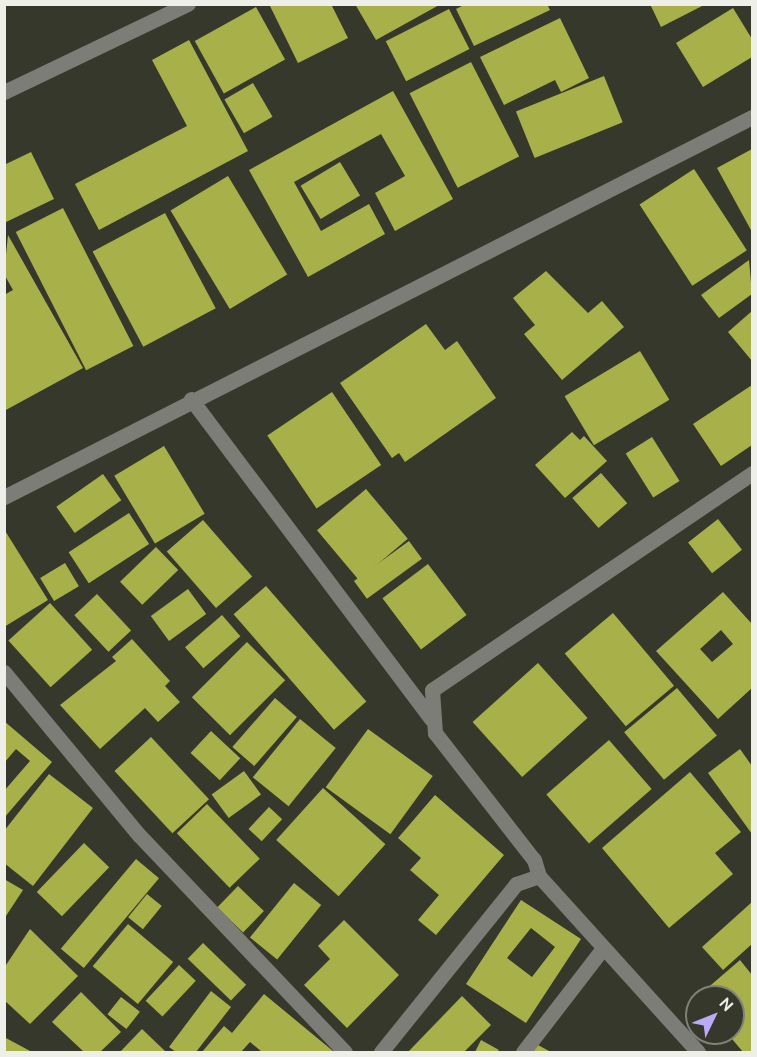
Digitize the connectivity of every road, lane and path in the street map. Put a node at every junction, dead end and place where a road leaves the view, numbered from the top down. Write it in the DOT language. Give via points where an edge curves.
graph roads {
  1 [pos="188,4"];
  2 [pos="5,92"];
  3 [pos="753,117"];
  4 [pos="191,399"];
  5 [pos="753,473"];
  6 [pos="4,497"];
  7 [pos="4,672"];
  8 [pos="431,719"];
  9 [pos="539,876"];
  10 [pos="603,948"];
  11 [pos="345,1053"];
  12 [pos="381,1053"];
  13 [pos="523,1053"];
  14 [pos="698,1053"];
  1 -- 2 [label="street"];
  3 -- 4 [label="street"];
  4 -- 6 [label="street"];
  4 -- 8 [label="street"];
  5 -- 8 [label="street" via="432,690"];
  7 -- 11 [label="street" via="139,835"];
  8 -- 9 [label="street" via="435,733 534,860"];
  9 -- 10 [label="street"];
  9 -- 12 [label="street" via="516,884"];
  10 -- 13 [label="street"];
  10 -- 14 [label="street"];
}
